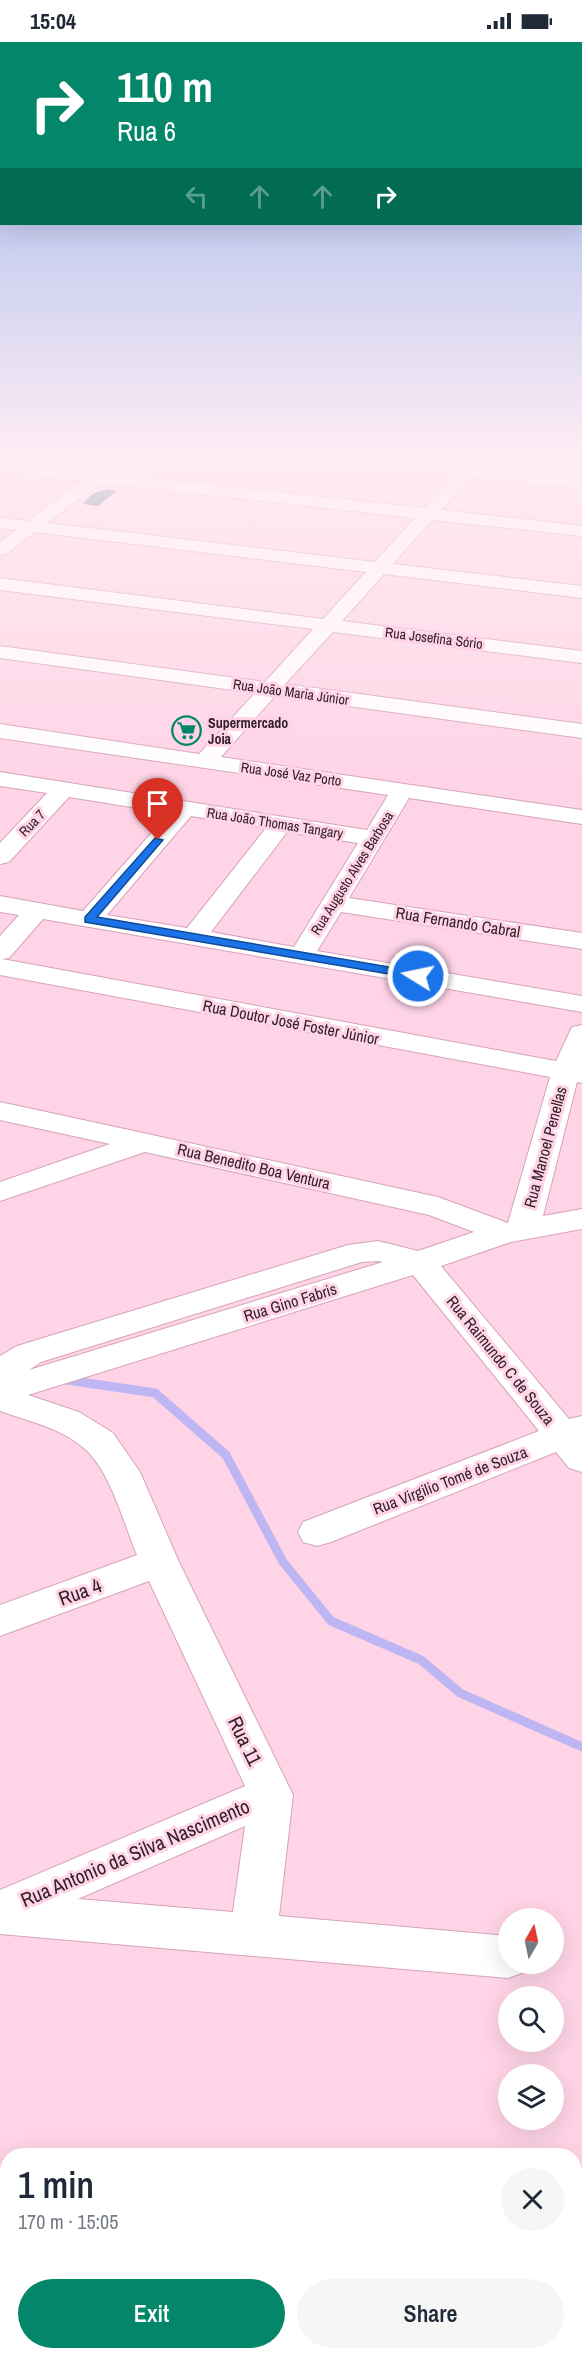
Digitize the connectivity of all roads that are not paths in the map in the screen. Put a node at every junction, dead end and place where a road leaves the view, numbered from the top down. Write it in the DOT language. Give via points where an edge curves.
graph roads {
  1 [pos="373,567"];
  2 [pos="380,568"];
  3 [pos="0,584"];
  4 [pos="582,592"];
  5 [pos="328,625"];
  6 [pos="0,652"];
  7 [pos="582,657"];
  8 [pos="271,689"];
  9 [pos="0,731"];
  10 [pos="582,731"];
  11 [pos="146,752"];
  12 [pos="205,761"];
  13 [pos="0,779"];
  14 [pos="64,789"];
  15 [pos="403,790"];
  16 [pos="106,796"];
  17 [pos="186,808"];
  18 [pos="582,817"];
  19 [pos="281,824"];
  20 [pos="373,838"];
  21 [pos="0,856"];
  22 [pos="333,903"];
  23 [pos="0,904"];
  24 [pos="37,910"];
  25 [pos="89,919"];
  26 [pos="194,937"];
  27 [pos="582,941"];
  28 [pos="0,952"];
  29 [pos="301,956"];
  30 [pos="0,967"];
  31 [pos="582,1004"];
  32 [pos="582,1033"];
  33 [pos="574,1074"];
  34 [pos="0,1111"];
  35 [pos="146,1141"];
  36 [pos="0,1192"];
  37 [pos="582,1219"];
  38 [pos="514,1231"];
  39 [pos="420,1262"];
  40 [pos="3,1387"];
  41 [pos="576,1440"];
  42 [pos="317,1532"];
  43 [pos="159,1562"];
  44 [pos="0,1621"];
  45 [pos="271,1795"];
  46 [pos="0,1912"];
  47 [pos="254,1933"];
  48 [pos="498,1956"];
  1 -- 2 [label="street"];
  2 -- 4 [label="street"];
  2 -- 5 [label="street"];
  3 -- 5 [label="street, Rua Josefina Sório"];
  5 -- 7 [label="street, Rua Josefina Sório"];
  5 -- 8 [label="street"];
  6 -- 8 [label="street, Rua João Maria Júnior"];
  8 -- 10 [label="street, Rua João Maria Júnior"];
  8 -- 12 [label="street"];
  9 -- 11 [label="street, Rua José Vaz Porto"];
  11 -- 12 [label="street, Rua José Vaz Porto"];
  11 -- 16 [label="street"];
  12 -- 15 [label="street, Rua José Vaz Porto"];
  13 -- 14 [label="street, Rua João Thomas Tangary"];
  14 -- 16 [label="street, Rua João Thomas Tangary"];
  14 -- 21 [label="street, Rua 7"];
  15 -- 18 [label="street, Rua José Vaz Porto"];
  15 -- 20 [label="street, Rua Augusto Alves Barbosa"];
  16 -- 17 [label="street, Rua João Thomas Tangary"];
  17 -- 19 [label="street, Rua João Thomas Tangary"];
  17 -- 25 [label="street"];
  19 -- 20 [label="street, Rua João Thomas Tangary"];
  19 -- 26 [label="street"];
  20 -- 22 [label="street, Rua Augusto Alves Barbosa"];
  22 -- 27 [label="street, Rua Fernando Cabral"];
  22 -- 29 [label="street, Rua Augusto Alves Barbosa"];
  23 -- 24 [label="street"];
  24 -- 25 [label="street"];
  24 -- 28 [label="street"];
  25 -- 26 [label="street"];
  26 -- 29 [label="street"];
  29 -- 31 [label="street"];
  30 -- 33 [label="street, Rua Doutor José Foster Júnior"];
  32 -- 33 [label="street, Rua Manoel Penellas"];
  33 -- 38 [label="street, Rua Manoel Penellas"];
  34 -- 35 [label="street, Rua Benedito Boa Ventura"];
  35 -- 36 [label="street"];
  35 -- 38 [label="street, Rua Benedito Boa Ventura" via="438,1207"];
  37 -- 38 [label="street, Rua Gino Fabris"];
  38 -- 39 [label="street, Rua Gino Fabris"];
  39 -- 40 [label="street, Rua Gino Fabris"];
  39 -- 40 [label="street" via="378,1251 360,1252 28,1354"];
  39 -- 41 [label="street, Rua Raimundo C de Souza"];
  40 -- 43 [label="street, Rua 11" via="100,1442 121,1472"];
  41 -- 42 [label="street, Rua Virgilio Tomé de Souza"];
  43 -- 44 [label="street, Rua 4"];
  43 -- 45 [label="street, Rua 11"];
  45 -- 46 [label="street, Rua Antonio da Silva Nascimento"];
  45 -- 47 [label="street"];
  46 -- 47 [label="street"];
  47 -- 48 [label="street"];
}
